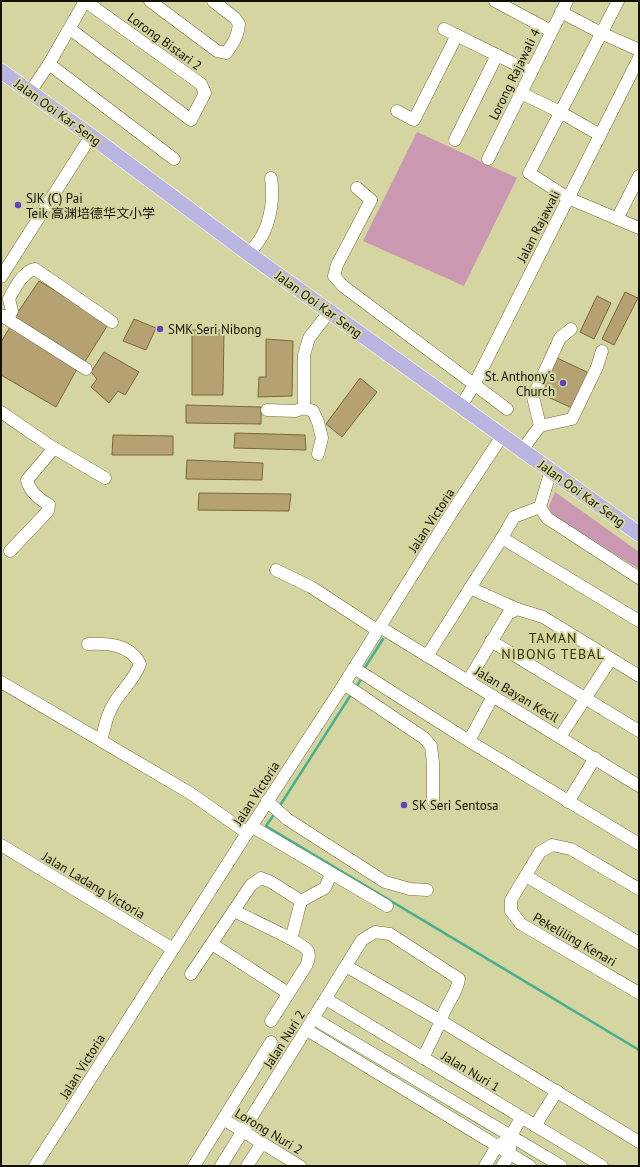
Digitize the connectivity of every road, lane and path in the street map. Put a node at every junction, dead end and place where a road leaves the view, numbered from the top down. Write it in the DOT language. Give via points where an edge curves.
graph roads {
  1 [pos="85,1"];
  2 [pos="150,1"];
  3 [pos="213,1"];
  4 [pos="495,1"];
  5 [pos="566,1"];
  6 [pos="618,1"];
  7 [pos="561,12"];
  8 [pos="70,29"];
  9 [pos="444,29"];
  10 [pos="551,31"];
  11 [pos="601,33"];
  12 [pos="457,35"];
  13 [pos="639,50"];
  14 [pos="497,55"];
  15 [pos="638,62"];
  16 [pos="50,64"];
  17 [pos="1,71"];
  18 [pos="531,72"];
  19 [pos="30,92"];
  20 [pos="521,93"];
  21 [pos="397,111"];
  22 [pos="560,112"];
  23 [pos="91,136"];
  24 [pos="600,136"];
  25 [pos="455,140"];
  26 [pos="174,159"];
  27 [pos="488,159"];
  28 [pos="639,176"];
  29 [pos="272,178"];
  30 [pos="357,188"];
  31 [pos="568,198"];
  32 [pos="617,219"];
  33 [pos="639,228"];
  34 [pos="249,254"];
  35 [pos="1,277"];
  36 [pos="329,312"];
  37 [pos="4,317"];
  38 [pos="112,322"];
  39 [pos="571,329"];
  40 [pos="602,352"];
  41 [pos="86,369"];
  42 [pos="474,385"];
  43 [pos="462,406"];
  44 [pos="304,408"];
  45 [pos="507,409"];
  46 [pos="267,410"];
  47 [pos="1,412"];
  48 [pos="540,426"];
  49 [pos="502,436"];
  50 [pos="54,448"];
  51 [pos="522,450"];
  52 [pos="318,454"];
  53 [pos="551,470"];
  54 [pos="105,478"];
  55 [pos="540,507"];
  56 [pos="638,531"];
  57 [pos="502,538"];
  58 [pos="10,551"];
  59 [pos="276,570"];
  60 [pos="639,578"];
  61 [pos="470,588"];
  62 [pos="517,609"];
  63 [pos="639,621"];
  64 [pos="379,629"];
  65 [pos="491,641"];
  66 [pos="88,644"];
  67 [pos="427,656"];
  68 [pos="611,659"];
  69 [pos="354,668"];
  70 [pos="639,676"];
  71 [pos="468,681"];
  72 [pos="1,682"];
  73 [pos="350,689"];
  74 [pos="494,696"];
  75 [pos="586,698"];
  76 [pos="639,731"];
  77 [pos="560,737"];
  78 [pos="101,741"];
  79 [pos="469,741"];
  80 [pos="595,758"];
  81 [pos="639,786"];
  82 [pos="433,801"];
  83 [pos="568,802"];
  84 [pos="274,806"];
  85 [pos="249,829"];
  86 [pos="639,844"];
  87 [pos="1,845"];
  88 [pos="331,874"];
  89 [pos="526,876"];
  90 [pos="639,889"];
  91 [pos="427,890"];
  92 [pos="301,901"];
  93 [pos="387,906"];
  94 [pos="234,911"];
  95 [pos="289,938"];
  96 [pos="639,943"];
  97 [pos="212,944"];
  98 [pos="173,949"];
  99 [pos="346,966"];
  100 [pos="191,974"];
  101 [pos="288,993"];
  102 [pos="639,993"];
  103 [pos="326,999"];
  104 [pos="313,1018"];
  105 [pos="271,1021"];
  106 [pos="441,1021"];
  107 [pos="306,1030"];
  108 [pos="271,1042"];
  109 [pos="423,1058"];
  110 [pos="557,1091"];
  111 [pos="521,1118"];
  112 [pos="223,1119"];
  113 [pos="535,1126"];
  114 [pos="242,1131"];
  115 [pos="510,1137"];
  116 [pos="639,1142"];
  117 [pos="262,1143"];
  118 [pos="497,1146"];
  119 [pos="510,1154"];
  120 [pos="35,1166"];
  121 [pos="194,1166"];
  122 [pos="221,1166"];
  123 [pos="247,1166"];
  124 [pos="300,1166"];
  125 [pos="485,1166"];
  126 [pos="502,1166"];
  127 [pos="530,1166"];
  128 [pos="561,1166"];
  129 [pos="602,1166"];
  1 -- 8 [label="street"];
  1 -- 8 [label="street, Lorong Bistari 2" via="201,84 206,93 190,120"];
  2 -- 3 [label="street" via="217,51 226,53 234,43 240,24"];
  4 -- 10 [label="street"];
  5 -- 7 [label="street, Lorong Rajawali 4"];
  6 -- 11 [label="street"];
  7 -- 10 [label="street, Lorong Rajawali 4"];
  7 -- 11 [label="street"];
  8 -- 16 [label="street"];
  9 -- 12 [label="street"];
  10 -- 18 [label="street, Lorong Rajawali 4"];
  11 -- 13 [label="street"];
  11 -- 22 [label="street"];
  12 -- 14 [label="street"];
  12 -- 21 [label="street" via="414,120"];
  14 -- 18 [label="street"];
  14 -- 25 [label="street"];
  15 -- 24 [label="street, Jalan Rajawali"];
  16 -- 19 [label="street"];
  16 -- 26 [label="street"];
  17 -- 19 [label="main road, Jalan Ooi Kar Seng"];
  18 -- 20 [label="street, Lorong Rajawali 4"];
  19 -- 23 [label="main road, Jalan Ooi Kar Seng"];
  20 -- 22 [label="street"];
  20 -- 27 [label="street, Lorong Rajawali 4"];
  22 -- 24 [label="street"];
  22 -- 31 [label="street" via="529,173"];
  23 -- 34 [label="main road, Jalan Ooi Kar Seng"];
  23 -- 35 [label="street"];
  24 -- 31 [label="street, Jalan Rajawali"];
  28 -- 32 [label="street"];
  29 -- 34 [label="street" via="273,191 268,220 261,237"];
  30 -- 42 [label="street" via="371,200 334,276 343,286"];
  31 -- 32 [label="street"];
  31 -- 42 [label="street, Jalan Rajawali"];
  32 -- 33 [label="street"];
  34 -- 36 [label="main road, Jalan Ooi Kar Seng"];
  36 -- 43 [label="main road, Jalan Ooi Kar Seng"];
  36 -- 44 [label="street" via="309,338 304,355"];
  37 -- 38 [label="street" via="12,311 9,299 15,288 30,270 35,269"];
  37 -- 41 [label="street"];
  39 -- 48 [label="street" via="560,338 533,397"];
  40 -- 48 [label="street" via="572,419"];
  42 -- 43 [label="street, Jalan Rajawali"];
  42 -- 45 [label="street"];
  43 -- 49 [label="main road, Jalan Ooi Kar Seng"];
  44 -- 46 [label="street"];
  44 -- 52 [label="street" via="313,411 318,422 322,438"];
  47 -- 50 [label="street"];
  48 -- 51 [label="street"];
  49 -- 51 [label="main road, Jalan Ooi Kar Seng"];
  49 -- 64 [label="street, Jalan Victoria"];
  50 -- 54 [label="street"];
  50 -- 58 [label="street" via="26,480 28,486 49,505 48,511"];
  51 -- 53 [label="main road, Jalan Ooi Kar Seng"];
  53 -- 55 [label="street"];
  53 -- 56 [label="main road, Jalan Ooi Kar Seng"];
  55 -- 57 [label="street" via="514,517"];
  55 -- 60 [label="street" via="547,518"];
  57 -- 61 [label="street"];
  57 -- 63 [label="street"];
  59 -- 64 [label="street, Jalan Bayan Kecil" via="311,587"];
  61 -- 62 [label="street"];
  61 -- 67 [label="street"];
  62 -- 65 [label="street" via="508,614"];
  62 -- 68 [label="street" via="543,617"];
  64 -- 67 [label="street, Jalan Bayan Kecil"];
  64 -- 69 [label="street, Jalan Victoria"];
  65 -- 71 [label="street"];
  65 -- 75 [label="street"];
  66 -- 78 [label="street" via="116,645 136,656 140,664 115,701"];
  67 -- 71 [label="street, Jalan Bayan Kecil"];
  68 -- 70 [label="street"];
  68 -- 75 [label="street"];
  69 -- 73 [label="street, Jalan Victoria"];
  69 -- 79 [label="street"];
  71 -- 74 [label="street, Jalan Bayan Kecil"];
  72 -- 78 [label="street"];
  73 -- 82 [label="street" via="424,738 431,746"];
  73 -- 84 [label="street, Jalan Victoria"];
  74 -- 77 [label="street, Jalan Bayan Kecil"];
  74 -- 79 [label="street"];
  75 -- 76 [label="street"];
  75 -- 77 [label="street"];
  77 -- 80 [label="street, Jalan Bayan Kecil"];
  78 -- 85 [label="street"];
  79 -- 83 [label="street"];
  80 -- 81 [label="street, Jalan Bayan Kecil"];
  80 -- 83 [label="street"];
  83 -- 86 [label="street"];
  84 -- 85 [label="street, Jalan Victoria"];
  84 -- 91 [label="street" via="287,819 385,882 410,889"];
  85 -- 88 [label="street"];
  85 -- 98 [label="street, Jalan Victoria"];
  87 -- 98 [label="street, Jalan Ladang Victoria"];
  88 -- 92 [label="street" via="325,888"];
  88 -- 93 [label="street"];
  89 -- 90 [label="street, Pekeliling Kenari" via="540,852 552,845 571,849"];
  89 -- 96 [label="street"];
  89 -- 102 [label="street, Pekeliling Kenari" via="511,900 511,911 521,924"];
  92 -- 94 [label="street" via="272,882 261,878 251,885"];
  92 -- 95 [label="street"];
  94 -- 95 [label="street"];
  94 -- 97 [label="street"];
  95 -- 101 [label="street" via="307,950 310,957"];
  97 -- 100 [label="street"];
  97 -- 101 [label="street"];
  98 -- 120 [label="street, Jalan Victoria"];
  99 -- 103 [label="street, Jalan Nuri 2"];
  99 -- 106 [label="street"];
  99 -- 106 [label="street, Jalan Nuri 2" via="362,940 375,932 390,934 459,979"];
  101 -- 105 [label="street"];
  103 -- 104 [label="street, Jalan Nuri 2"];
  103 -- 109 [label="street, Jalan Nuri 1"];
  104 -- 107 [label="street, Jalan Nuri 2"];
  104 -- 115 [label="street"];
  106 -- 109 [label="street"];
  106 -- 110 [label="street"];
  107 -- 114 [label="street, Jalan Nuri 2"];
  107 -- 118 [label="street"];
  108 -- 112 [label="street, Jalan Nuri 2"];
  109 -- 111 [label="street, Jalan Nuri 1"];
  110 -- 113 [label="street"];
  110 -- 116 [label="street"];
  111 -- 113 [label="street, Jalan Nuri 1"];
  111 -- 115 [label="street"];
  112 -- 114 [label="street, Lorong Nuri 2"];
  112 -- 121 [label="street, Jalan Nuri 2"];
  113 -- 129 [label="street, Jalan Nuri 1"];
  114 -- 117 [label="street, Lorong Nuri 2"];
  114 -- 122 [label="street, Jalan Nuri 2"];
  115 -- 118 [label="street"];
  115 -- 119 [label="street"];
  115 -- 128 [label="street"];
  117 -- 123 [label="street"];
  117 -- 124 [label="street, Lorong Nuri 2"];
  118 -- 119 [label="street"];
  118 -- 125 [label="street"];
  119 -- 126 [label="street"];
  119 -- 127 [label="street"];
}
